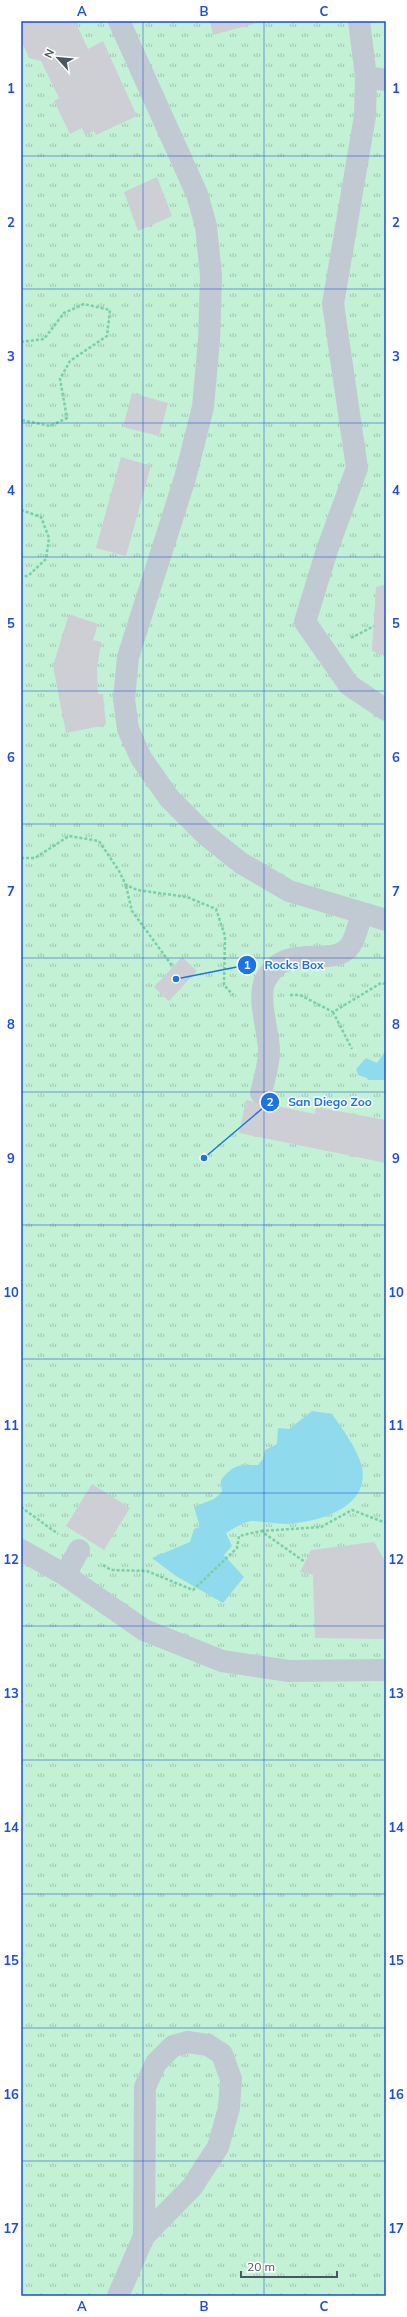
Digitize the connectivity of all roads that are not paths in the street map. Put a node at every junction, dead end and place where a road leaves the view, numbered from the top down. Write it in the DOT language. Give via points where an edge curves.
graph roads {
  1 [pos="119,21"];
  2 [pos="359,21"];
  3 [pos="376,78"];
  4 [pos="386,710"];
  5 [pos="362,914"];
  6 [pos="386,920"];
  7 [pos="261,1093"];
  8 [pos="21,1550"];
  9 [pos="79,1550"];
  10 [pos="65,1575"];
  11 [pos="386,1670"];
  12 [pos="144,2236"];
  13 [pos="118,2296"];
  1 -- 5 [label="street" via="197,194 206,226 210,276 209,340 203,407 185,478 128,657 124,699 128,729 141,758 169,798 207,836 241,863 289,891"];
  2 -- 3 [label="street"];
  3 -- 4 [label="street" via="365,116 333,304 357,468 327,550 305,622 349,685"];
  5 -- 6 [label="street"];
  5 -- 7 [label="street" via="350,946 339,954 286,959 273,969 264,983 269,1051"];
  8 -- 10 [label="street"];
  9 -- 10 [label="street"];
  10 -- 11 [label="street" via="144,1630 222,1661 289,1671"];
  12 -- 12 [label="street" via="192,2187 218,2147 229,2108 231,2080 222,2054 208,2045 188,2042 173,2046 156,2063 145,2087"];
  12 -- 13 [label="street"];
}
